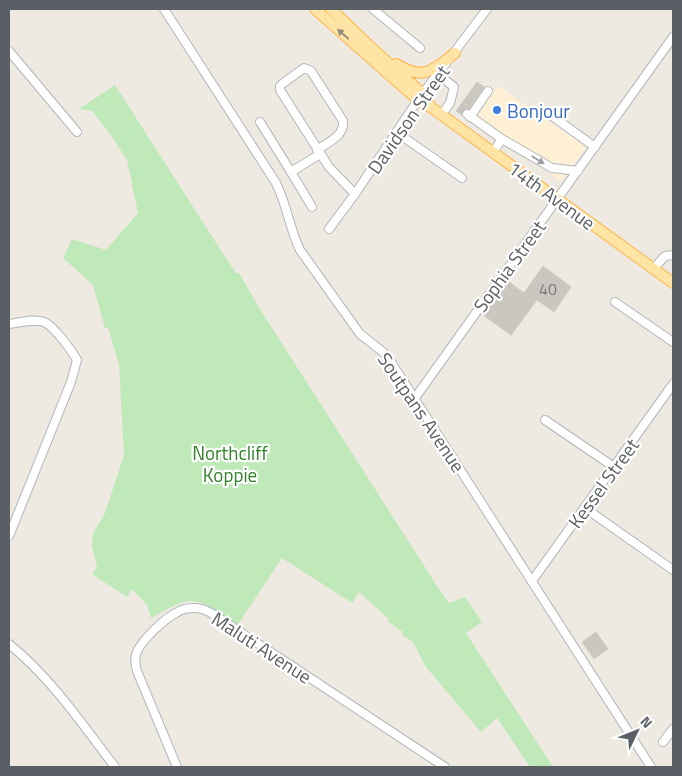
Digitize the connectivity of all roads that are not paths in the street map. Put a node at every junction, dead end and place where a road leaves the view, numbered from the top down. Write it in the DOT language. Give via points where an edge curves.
graph roads {
  1 [pos="164,9"];
  2 [pos="315,9"];
  3 [pos="331,9"];
  4 [pos="373,9"];
  5 [pos="487,9"];
  6 [pos="673,37"];
  7 [pos="420,48"];
  8 [pos="9,52"];
  9 [pos="376,52"];
  10 [pos="455,53"];
  11 [pos="438,74"];
  12 [pos="488,92"];
  13 [pos="420,97"];
  14 [pos="450,103"];
  15 [pos="458,108"];
  16 [pos="548,113"];
  17 [pos="441,115"];
  18 [pos="471,118"];
  19 [pos="260,122"];
  20 [pos="77,132"];
  21 [pos="396,132"];
  22 [pos="467,134"];
  23 [pos="502,139"];
  24 [pos="595,147"];
  25 [pos="319,152"];
  26 [pos="493,152"];
  27 [pos="578,171"];
  28 [pos="290,172"];
  29 [pos="462,178"];
  30 [pos="355,194"];
  31 [pos="557,199"];
  32 [pos="312,207"];
  33 [pos="329,229"];
  34 [pos="673,255"];
  35 [pos="653,268"];
  36 [pos="673,283"];
  37 [pos="615,302"];
  38 [pos="9,324"];
  39 [pos="673,342"];
  40 [pos="673,384"];
  41 [pos="415,398"];
  42 [pos="545,420"];
  43 [pos="614,467"];
  44 [pos="585,508"];
  45 [pos="9,536"];
  46 [pos="673,570"];
  47 [pos="532,581"];
  48 [pos="9,644"];
  49 [pos="673,729"];
  50 [pos="664,742"];
  51 [pos="115,767"];
  52 [pos="177,767"];
  53 [pos="445,767"];
  54 [pos="652,767"];
  1 -- 41 [label="street, Soutpans Avenue" via="276,183 304,256 360,334 387,356"];
  13 -- 2 [label="main road, 14th Avenue, one-way"];
  3 -- 9 [label="main road, 14th Avenue"];
  4 -- 7 [label="street"];
  5 -- 10 [label="street, Davidson Street"];
  6 -- 24 [label="street, Sophia Street"];
  8 -- 20 [label="street"];
  9 -- 10 [label="main road" via="415,73 428,72"];
  9 -- 13 [label="main road, 14th Avenue"];
  10 -- 11 [label="street, Davidson Street"];
  11 -- 13 [label="street, Davidson Street"];
  11 -- 14 [label="street" via="454,86"];
  12 -- 18 [label="street"];
  13 -- 17 [label="main road, 14th Avenue"];
  13 -- 21 [label="street, Davidson Street"];
  14 -- 15 [label="street"];
  14 -- 17 [label="street"];
  16 -- 24 [label="street"];
  17 -- 22 [label="main road, 14th Avenue"];
  18 -- 22 [label="street"];
  18 -- 23 [label="street"];
  19 -- 28 [label="street"];
  21 -- 29 [label="street"];
  21 -- 30 [label="street, Davidson Street"];
  22 -- 26 [label="main road, 14th Avenue"];
  23 -- 26 [label="street"];
  23 -- 27 [label="street, one-way" via="552,168"];
  24 -- 27 [label="street, Sophia Street"];
  25 -- 25 [label="street" via="279,88 304,68 311,71 343,121 341,133"];
  25 -- 28 [label="street"];
  25 -- 30 [label="street"];
  26 -- 31 [label="main road, 14th Avenue"];
  27 -- 31 [label="street, Sophia Street"];
  28 -- 32 [label="street"];
  30 -- 33 [label="street, Davidson Street"];
  31 -- 35 [label="main road, 14th Avenue"];
  31 -- 41 [label="street, Sophia Street"];
  34 -- 35 [label="street" via="665,256"];
  35 -- 36 [label="main road, 14th Avenue"];
  37 -- 39 [label="street"];
  38 -- 45 [label="street" via="44,322 77,360"];
  40 -- 43 [label="street, Kessel Street"];
  41 -- 47 [label="street, Soutpans Avenue"];
  42 -- 43 [label="street"];
  43 -- 44 [label="street, Kessel Street"];
  44 -- 46 [label="street"];
  44 -- 47 [label="street, Kessel Street"];
  47 -- 54 [label="street, Soutpans Avenue"];
  48 -- 51 [label="street" via="48,680"];
  49 -- 50 [label="street"];
  52 -- 53 [label="street, Maluti Avenue" via="135,663 136,654 144,642 174,613 193,608 209,612"];
}
